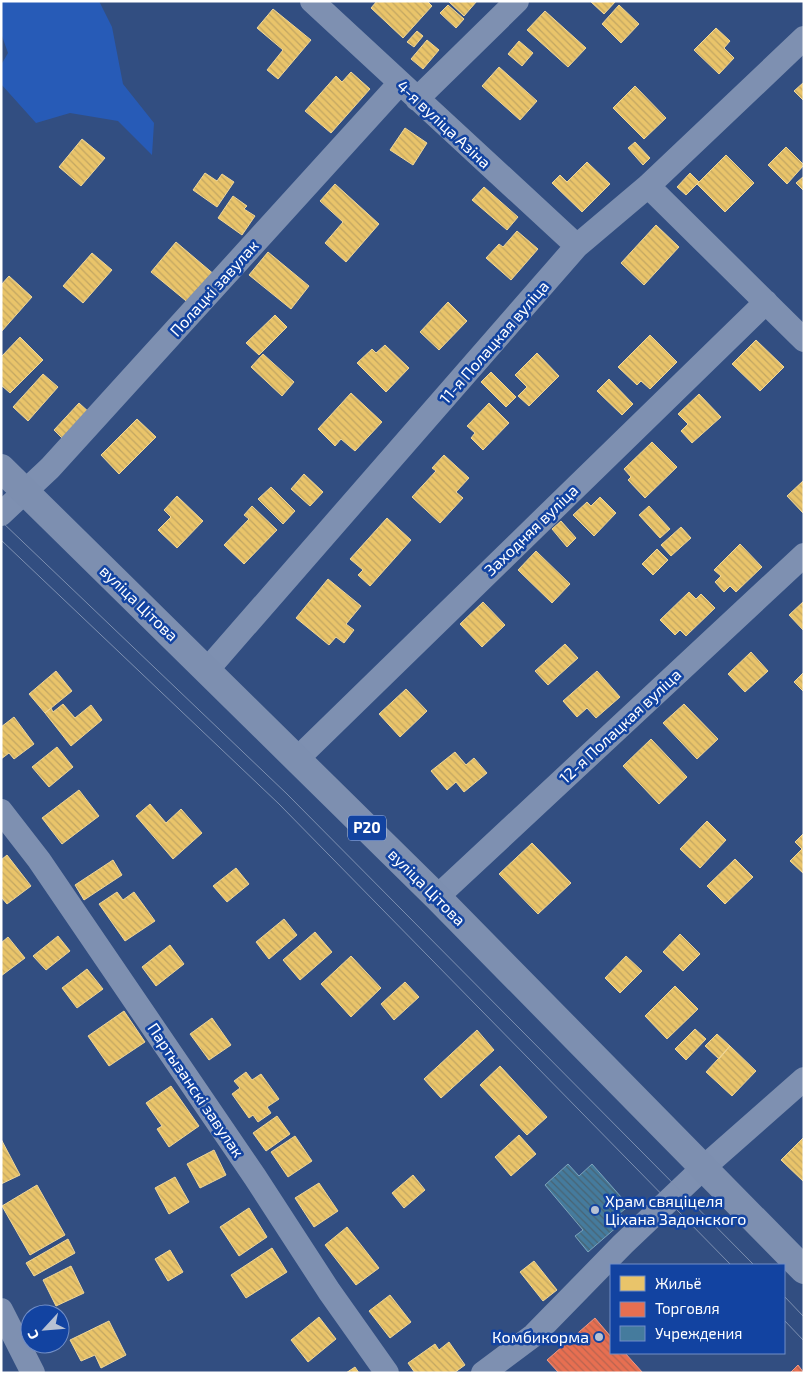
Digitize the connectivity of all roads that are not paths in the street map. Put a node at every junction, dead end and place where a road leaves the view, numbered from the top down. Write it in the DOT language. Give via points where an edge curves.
graph roads {
  1 [pos="312,1"];
  2 [pos="517,1"];
  3 [pos="804,38"];
  4 [pos="409,91"];
  5 [pos="648,186"];
  6 [pos="577,246"];
  7 [pos="766,302"];
  8 [pos="804,340"];
  9 [pos="1,468"];
  10 [pos="26,492"];
  11 [pos="1,514"];
  12 [pos="804,555"];
  13 [pos="207,670"];
  14 [pos="297,759"];
  15 [pos="1,811"];
  16 [pos="437,897"];
  17 [pos="804,1079"];
  18 [pos="703,1168"];
  19 [pos="804,1270"];
  20 [pos="1,1310"];
  21 [pos="33,1373"];
  22 [pos="388,1373"];
  23 [pos="483,1373"];
  1 -- 4 [label="street, 4-я вуліца Азіна"];
  2 -- 4 [label="street, Полацкі завулак"];
  3 -- 5 [label="street, 11-я Полацкая вуліца"];
  4 -- 6 [label="street, 4-я вуліца Азіна"];
  4 -- 10 [label="street, Полацкі завулак"];
  5 -- 6 [label="street, 11-я Полацкая вуліца"];
  5 -- 7 [label="street"];
  6 -- 13 [label="street, 11-я Полацкая вуліца"];
  7 -- 8 [label="street"];
  7 -- 14 [label="street, Заходняя вуліца"];
  9 -- 10 [label="main road, вуліца Цітова / Р20"];
  10 -- 11 [label="street, Полацкі завулак"];
  10 -- 13 [label="main road, вуліца Цітова / Р20"];
  12 -- 16 [label="street, 12-я Полацкая вуліца"];
  13 -- 14 [label="main road, вуліца Цітова / Р20"];
  14 -- 16 [label="main road, вуліца Цітова / Р20"];
  15 -- 22 [label="street, Партызанскі завулак" via="39,860 256,1177 329,1291"];
  16 -- 18 [label="main road, вуліца Цітова / Р20"];
  17 -- 18 [label="street"];
  18 -- 19 [label="main road, вуліца Цітова / Р20"];
  18 -- 23 [label="street" via="534,1335"];
  20 -- 21 [label="street"];
}
